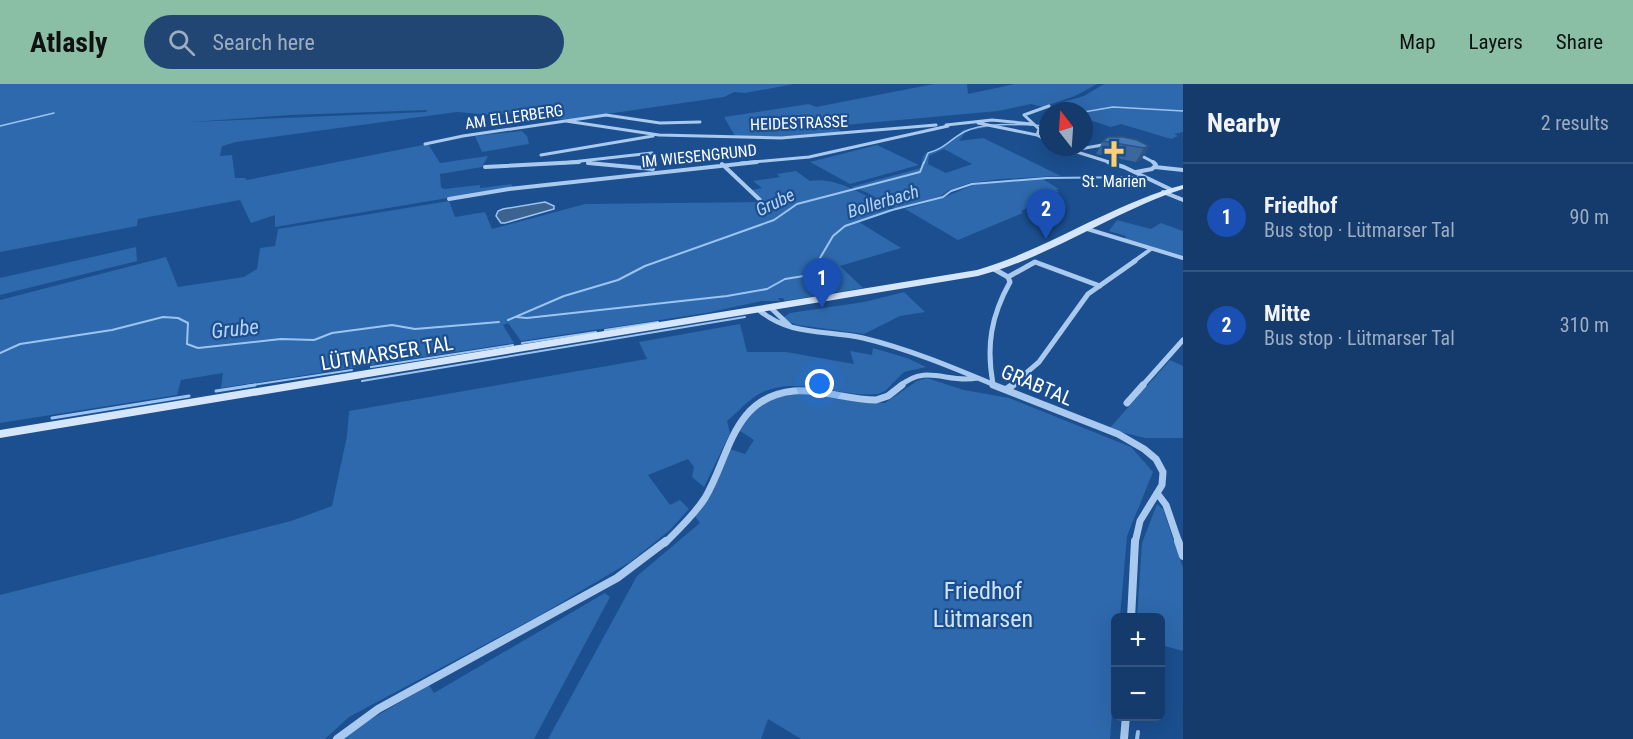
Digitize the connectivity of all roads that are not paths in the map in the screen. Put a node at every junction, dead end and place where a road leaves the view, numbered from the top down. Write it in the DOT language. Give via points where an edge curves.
graph roads {
  1 [pos="1039,110"];
  2 [pos="566,121"];
  3 [pos="700,122"];
  4 [pos="977,122"];
  5 [pos="948,126"];
  6 [pos="1034,126"];
  7 [pos="659,135"];
  8 [pos="1037,135"];
  9 [pos="426,144"];
  10 [pos="1116,145"];
  11 [pos="1093,147"];
  12 [pos="652,153"];
  13 [pos="1136,153"];
  14 [pos="542,155"];
  15 [pos="1086,156"];
  16 [pos="569,163"];
  17 [pos="722,164"];
  18 [pos="485,167"];
  19 [pos="1155,167"];
  20 [pos="678,169"];
  21 [pos="1183,170"];
  22 [pos="1136,172"];
  23 [pos="1183,187"];
  24 [pos="1167,191"];
  25 [pos="449,199"];
  26 [pos="760,200"];
  27 [pos="1183,200"];
  28 [pos="1084,228"];
  29 [pos="1151,249"];
  30 [pos="1183,258"];
  31 [pos="994,269"];
  32 [pos="1008,277"];
  33 [pos="1100,286"];
  34 [pos="770,309"];
  35 [pos="796,329"];
  36 [pos="1183,340"];
  37 [pos="976,378"];
  38 [pos="993,384"];
  39 [pos="1007,389"];
  40 [pos="1127,403"];
  41 [pos="0,434"];
  42 [pos="1157,493"];
  43 [pos="1183,556"];
  44 [pos="1131,613"];
  45 [pos="1126,721"];
  46 [pos="337,739"];
  47 [pos="1124,739"];
  1 -- 6 [label="street" via="1024,115"];
  2 -- 3 [label="street, AM ELLERBERG" via="606,115 638,121"];
  2 -- 7 [label="street, HEIDESTRASSE"];
  2 -- 9 [label="street, AM ELLERBERG"];
  4 -- 5 [label="street, HEIDESTRASSE"];
  4 -- 6 [label="street, HEIDESTRASSE" via="1000,119"];
  4 -- 8 [label="street"];
  5 -- 7 [label="street, HEIDESTRASSE" via="804,138"];
  5 -- 17 [label="street, IM WIESENGRUND" via="809,157"];
  6 -- 8 [label="street" via="1040,131"];
  7 -- 14 [label="street"];
  10 -- 11 [label="street"];
  12 -- 16 [label="street"];
  13 -- 19 [label="street" via="1152,160"];
  15 -- 22 [label="street"];
  16 -- 18 [label="street"];
  16 -- 20 [label="street"];
  17 -- 20 [label="street, IM WIESENGRUND"];
  17 -- 26 [label="street"];
  19 -- 21 [label="street"];
  19 -- 22 [label="street"];
  20 -- 25 [label="street, IM WIESENGRUND"];
  22 -- 24 [label="street"];
  23 -- 24 [label="main road, LÜTMARSER TAL"];
  24 -- 27 [label="street"];
  24 -- 28 [label="main road, LÜTMARSER TAL"];
  28 -- 29 [label="street"];
  28 -- 31 [label="main road, LÜTMARSER TAL"];
  29 -- 30 [label="street"];
  29 -- 33 [label="street"];
  31 -- 32 [label="street"];
  31 -- 34 [label="main road, LÜTMARSER TAL" via="863,297"];
  32 -- 33 [label="street" via="1035,262"];
  32 -- 38 [label="street" via="1010,282 996,308 987,340"];
  33 -- 39 [label="street" via="1072,312 1039,362"];
  34 -- 35 [label="street"];
  34 -- 35 [label="street, GRABTAL" via="766,318"];
  34 -- 41 [label="main road, LÜTMARSER TAL"];
  35 -- 37 [label="street, GRABTAL" via="845,334 888,345"];
  36 -- 40 [label="street"];
  37 -- 38 [label="street, GRABTAL"];
  37 -- 46 [label="street" via="969,381 917,375 890,396 874,400 804,390 766,398 744,415 735,428 693,514 652,553 617,578 378,709"];
  38 -- 39 [label="street, GRABTAL"];
  39 -- 42 [label="street, GRABTAL" via="1118,434 1150,454 1162,470 1164,481"];
  42 -- 43 [label="street" via="1166,505"];
  42 -- 44 [label="street" via="1136,537"];
  45 -- 47 [label="street"];
}
